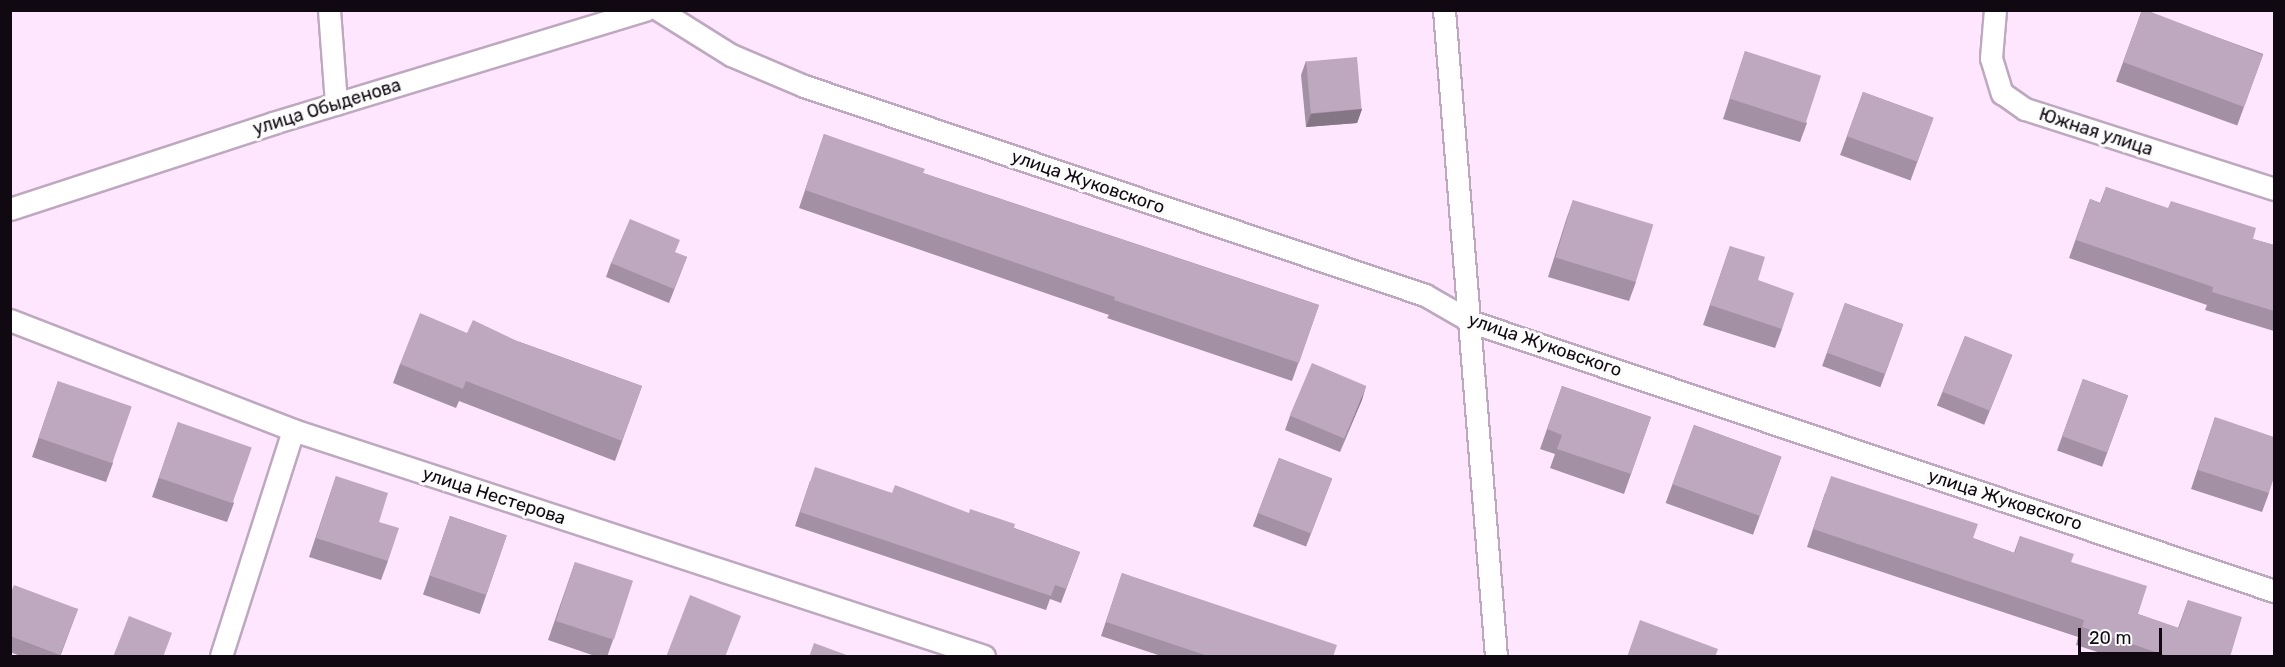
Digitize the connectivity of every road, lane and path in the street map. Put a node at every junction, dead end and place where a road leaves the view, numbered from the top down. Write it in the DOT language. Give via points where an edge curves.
graph roads {
  1 [pos="329,10"];
  2 [pos="646,10"];
  3 [pos="658,10"];
  4 [pos="1444,10"];
  5 [pos="1995,10"];
  6 [pos="336,104"];
  7 [pos="2274,189"];
  8 [pos="10,209"];
  9 [pos="10,320"];
  10 [pos="1472,322"];
  11 [pos="293,430"];
  12 [pos="2274,591"];
  13 [pos="220,657"];
  14 [pos="984,657"];
  15 [pos="1496,657"];
  1 -- 6 [label="street"];
  2 -- 6 [label="street, улица Обыденова"];
  3 -- 10 [label="street, улица Жуковского" via="731,55 804,86 1425,295"];
  4 -- 10 [label="street"];
  5 -- 7 [label="street, Южная улица" via="1991,58 2002,93 2025,110"];
  6 -- 8 [label="street, улица Обыденова"];
  9 -- 11 [label="street, улица Нестерова"];
  10 -- 12 [label="street, улица Жуковского"];
  10 -- 15 [label="street"];
  11 -- 13 [label="street"];
  11 -- 14 [label="street, улица Нестерова"];
}
